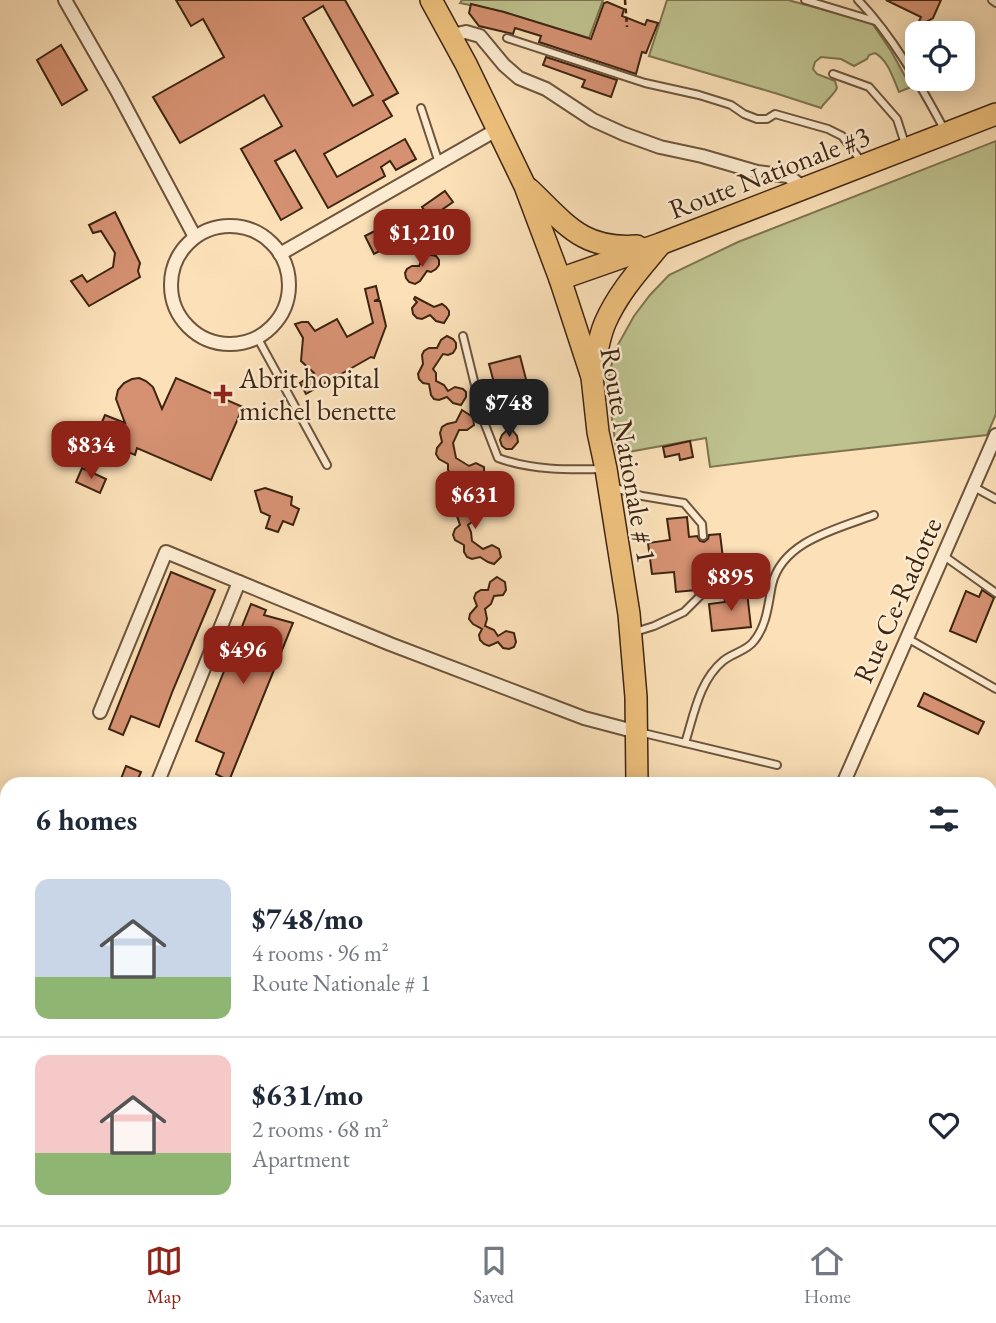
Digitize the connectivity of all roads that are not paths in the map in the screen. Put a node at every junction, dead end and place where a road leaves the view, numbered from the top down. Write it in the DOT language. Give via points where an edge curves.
graph roads {
  1 [pos="65,0"];
  2 [pos="431,0"];
  3 [pos="805,0"];
  4 [pos="858,0"];
  5 [pos="877,21"];
  6 [pos="452,35"];
  7 [pos="507,38"];
  8 [pos="833,74"];
  9 [pos="421,108"];
  10 [pos="996,114"];
  11 [pos="498,129"];
  12 [pos="947,133"];
  13 [pos="907,149"];
  14 [pos="439,163"];
  15 [pos="864,165"];
  16 [pos="525,186"];
  17 [pos="804,188"];
  18 [pos="195,237"];
  19 [pos="660,244"];
  20 [pos="280,254"];
  21 [pos="561,279"];
  22 [pos="463,336"];
  23 [pos="257,337"];
  24 [pos="592,377"];
  25 [pos="996,435"];
  26 [pos="327,465"];
  27 [pos="607,478"];
  28 [pos="974,487"];
  29 [pos="996,499"];
  30 [pos="874,516"];
  31 [pos="703,536"];
  32 [pos="942,555"];
  33 [pos="706,568"];
  34 [pos="239,582"];
  35 [pos="996,593"];
  36 [pos="629,633"];
  37 [pos="907,638"];
  38 [pos="996,690"];
  39 [pos="100,712"];
  40 [pos="637,732"];
  41 [pos="685,743"];
  42 [pos="777,765"];
  43 [pos="160,777"];
  44 [pos="637,777"];
  45 [pos="846,777"];
  1 -- 18 [label="street"];
  2 -- 6 [label="main road, Route Nationale # 1"];
  3 -- 5 [label="lane"];
  4 -- 5 [label="lane"];
  5 -- 12 [label="lane"];
  6 -- 11 [label="main road, Route Nationale # 1"];
  6 -- 17 [label="street" via="480,36 519,78 546,89 603,125 660,147 788,176"];
  7 -- 15 [label="lane" via="645,83 731,105 757,119 775,114 828,129 842,136"];
  8 -- 13 [label="lane" via="870,87 897,119"];
  9 -- 14 [label="lane"];
  10 -- 12 [label="main road, Route Nationale #3"];
  11 -- 14 [label="street"];
  11 -- 16 [label="main road, Route Nationale # 1"];
  12 -- 13 [label="main road, Route Nationale #3"];
  13 -- 15 [label="main road, Route Nationale #3"];
  14 -- 20 [label="street"];
  15 -- 17 [label="main road, Route Nationale #3"];
  16 -- 19 [label="main road" via="571,229 595,243 624,247"];
  16 -- 21 [label="main road, Route Nationale # 1"];
  17 -- 19 [label="main road, Route Nationale #3"];
  18 -- 20 [label="street" via="212,228 232,226 259,234"];
  18 -- 23 [label="street" via="172,268 174,307 185,324 219,343"];
  19 -- 21 [label="main road, Route Nationale #3"];
  19 -- 24 [label="main road" via="610,313"];
  20 -- 23 [label="street" via="287,272 283,310"];
  21 -- 24 [label="main road, Route Nationale # 1"];
  22 -- 27 [label="lane" via="484,422 498,458"];
  23 -- 26 [label="lane"];
  24 -- 27 [label="main road, Route Nationale # 1"];
  25 -- 28 [label="street, Rue Ce-Radotte"];
  27 -- 31 [label="lane" via="642,496 684,503 702,524"];
  27 -- 36 [label="main road, Route Nationale # 1"];
  28 -- 29 [label="lane"];
  28 -- 32 [label="street, Rue Ce-Radotte"];
  30 -- 41 [label="lane" via="797,548 780,566 763,628 753,644 714,669 702,689"];
  32 -- 35 [label="lane"];
  32 -- 37 [label="street, Rue Ce-Radotte"];
  33 -- 36 [label="lane" via="707,589 684,612"];
  34 -- 39 [label="street" via="166,552"];
  34 -- 40 [label="street" via="584,718"];
  34 -- 43 [label="street"];
  36 -- 40 [label="main road, Route Nationale # 1"];
  37 -- 38 [label="lane"];
  37 -- 45 [label="street, Rue Ce-Radotte"];
  40 -- 41 [label="lane"];
  40 -- 44 [label="main road, Route Nationale # 1"];
  41 -- 42 [label="lane"];
}
